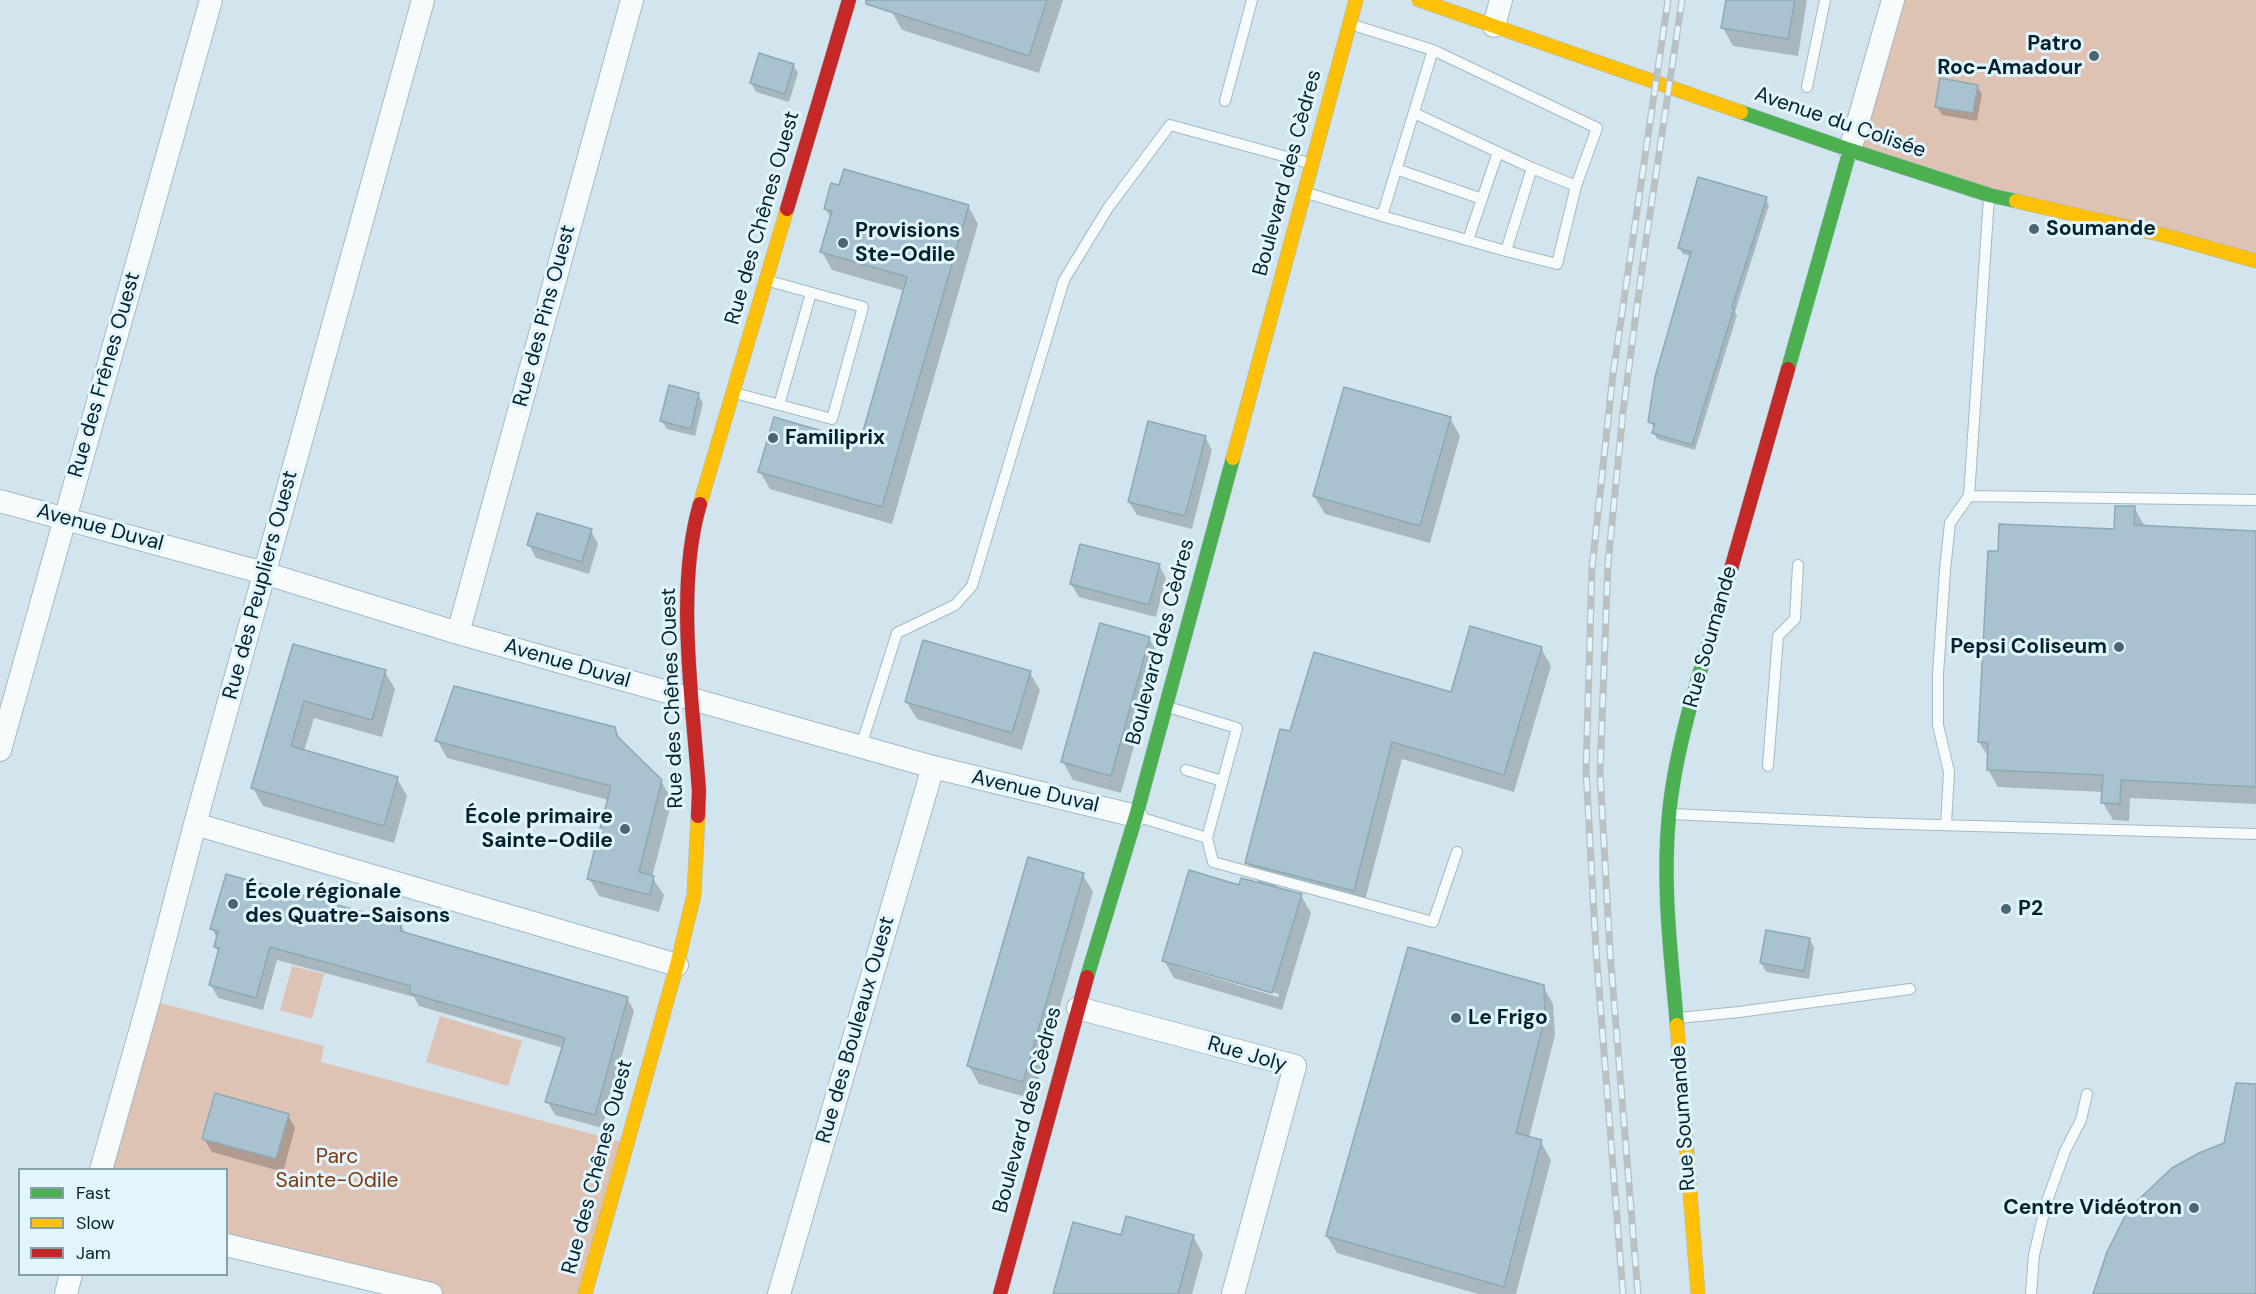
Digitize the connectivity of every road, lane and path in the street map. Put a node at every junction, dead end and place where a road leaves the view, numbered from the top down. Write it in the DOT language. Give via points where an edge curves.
graph roads {
  1 [pos="211,0"];
  2 [pos="423,0"];
  3 [pos="632,0"];
  4 [pos="849,0"];
  5 [pos="1252,0"];
  6 [pos="1356,0"];
  7 [pos="1419,0"];
  8 [pos="1501,0"];
  9 [pos="1825,0"];
  10 [pos="1893,0"];
  11 [pos="1349,24"];
  12 [pos="1494,26"];
  13 [pos="1432,50"];
  14 [pos="1807,87"];
  15 [pos="1225,101"];
  16 [pos="1414,113"];
  17 [pos="1850,150"];
  18 [pos="1498,152"];
  19 [pos="1312,164"];
  20 [pos="1532,168"];
  21 [pos="1396,169"];
  22 [pos="1576,186"];
  23 [pos="1304,192"];
  24 [pos="1989,195"];
  25 [pos="1482,199"];
  26 [pos="1382,216"];
  27 [pos="1468,240"];
  28 [pos="1506,251"];
  29 [pos="2256,261"];
  30 [pos="766,281"];
  31 [pos="811,293"];
  32 [pos="733,392"];
  33 [pos="779,405"];
  34 [pos="1969,496"];
  35 [pos="2256,500"];
  36 [pos="0,501"];
  37 [pos="65,519"];
  38 [pos="1798,565"];
  39 [pos="264,573"];
  40 [pos="458,633"];
  41 [pos="693,700"];
  42 [pos="1166,706"];
  43 [pos="861,746"];
  44 [pos="0,750"];
  45 [pos="1768,766"];
  46 [pos="933,767"];
  47 [pos="1186,770"];
  48 [pos="1222,781"];
  49 [pos="1669,814"];
  50 [pos="1136,816"];
  51 [pos="195,824"];
  52 [pos="1946,824"];
  53 [pos="2256,834"];
  54 [pos="1207,838"];
  55 [pos="1457,852"];
  56 [pos="677,965"];
  57 [pos="1910,989"];
  58 [pos="1078,1008"];
  59 [pos="1676,1018"];
  60 [pos="2087,1094"];
  61 [pos="102,1168"];
  62 [pos="228,1245"];
  63 [pos="71,1276"];
  64 [pos="66,1294"];
  65 [pos="431,1294"];
  66 [pos="585,1294"];
  67 [pos="780,1294"];
  68 [pos="1000,1294"];
  69 [pos="1233,1294"];
  70 [pos="1698,1294"];
  71 [pos="2031,1294"];
  1 -- 37 [label="street, Rue des Frênes Ouest"];
  2 -- 39 [label="street, Rue des Peupliers Ouest"];
  3 -- 40 [label="street, Rue des Pins Ouest"];
  4 -- 30 [label="street, Rue des Chênes Ouest"];
  5 -- 15 [label="lane"];
  6 -- 11 [label="street, Boulevard des Cèdres"];
  7 -- 12 [label="street, Avenue du Colisée"];
  8 -- 12 [label="street"];
  9 -- 14 [label="lane"];
  10 -- 17 [label="street, Rue Soumande"];
  11 -- 13 [label="lane"];
  11 -- 19 [label="street, Boulevard des Cèdres"];
  12 -- 17 [label="street, Avenue du Colisée"];
  13 -- 16 [label="lane"];
  13 -- 22 [label="lane" via="1597,128"];
  16 -- 18 [label="lane"];
  16 -- 21 [label="lane"];
  17 -- 24 [label="street, Avenue du Colisée"];
  17 -- 49 [label="street, Rue Soumande" via="1682,741"];
  18 -- 20 [label="lane"];
  18 -- 25 [label="lane"];
  19 -- 23 [label="street, Boulevard des Cèdres"];
  19 -- 43 [label="lane" via="1170,125 1108,208 1064,280 972,586 955,605 897,633"];
  20 -- 22 [label="lane"];
  20 -- 28 [label="lane"];
  21 -- 25 [label="lane"];
  21 -- 26 [label="lane"];
  22 -- 28 [label="lane" via="1557,264"];
  23 -- 26 [label="lane"];
  23 -- 42 [label="street, Boulevard des Cèdres"];
  24 -- 29 [label="street, Avenue du Colisée"];
  24 -- 34 [label="lane"];
  25 -- 27 [label="lane"];
  26 -- 27 [label="lane"];
  27 -- 28 [label="lane"];
  30 -- 31 [label="lane"];
  30 -- 32 [label="street, Rue des Chênes Ouest"];
  31 -- 33 [label="lane"];
  31 -- 33 [label="lane" via="863,308 832,419"];
  32 -- 33 [label="lane"];
  32 -- 41 [label="street, Rue des Chênes Ouest" via="692,531 687,620"];
  34 -- 35 [label="lane"];
  34 -- 52 [label="lane" via="1950,524 1945,570 1938,725 1949,772"];
  36 -- 37 [label="street, Avenue Duval"];
  37 -- 39 [label="street, Avenue Duval"];
  37 -- 44 [label="street, Rue des Frênes Ouest"];
  38 -- 45 [label="lane" via="1795,620 1778,636"];
  39 -- 40 [label="street, Avenue Duval"];
  39 -- 51 [label="street, Rue des Peupliers Ouest"];
  40 -- 41 [label="street, Avenue Duval"];
  41 -- 43 [label="street, Avenue Duval"];
  41 -- 56 [label="street, Rue des Chênes Ouest" via="699,791 694,895"];
  42 -- 48 [label="lane" via="1237,728"];
  42 -- 50 [label="street, Boulevard des Cèdres"];
  43 -- 46 [label="street, Avenue Duval"];
  46 -- 50 [label="street, Avenue Duval"];
  46 -- 67 [label="street, Rue des Bouleaux Ouest"];
  47 -- 48 [label="lane"];
  48 -- 54 [label="lane"];
  49 -- 52 [label="lane"];
  49 -- 59 [label="street, Rue Soumande" via="1666,889"];
  50 -- 54 [label="lane"];
  50 -- 58 [label="street, Boulevard des Cèdres"];
  51 -- 56 [label="street"];
  51 -- 61 [label="street, Rue des Peupliers Ouest"];
  52 -- 53 [label="lane"];
  54 -- 55 [label="lane" via="1213,862 1433,922"];
  56 -- 66 [label="street, Rue des Chênes Ouest"];
  57 -- 59 [label="lane"];
  58 -- 68 [label="street, Boulevard des Cèdres"];
  58 -- 69 [label="street, Rue Joly" via="1295,1066"];
  59 -- 70 [label="street, Rue Soumande"];
  60 -- 71 [label="lane" via="2081,1120 2046,1204 2034,1255"];
  62 -- 65 [label="street"];
  63 -- 64 [label="street"];
}
